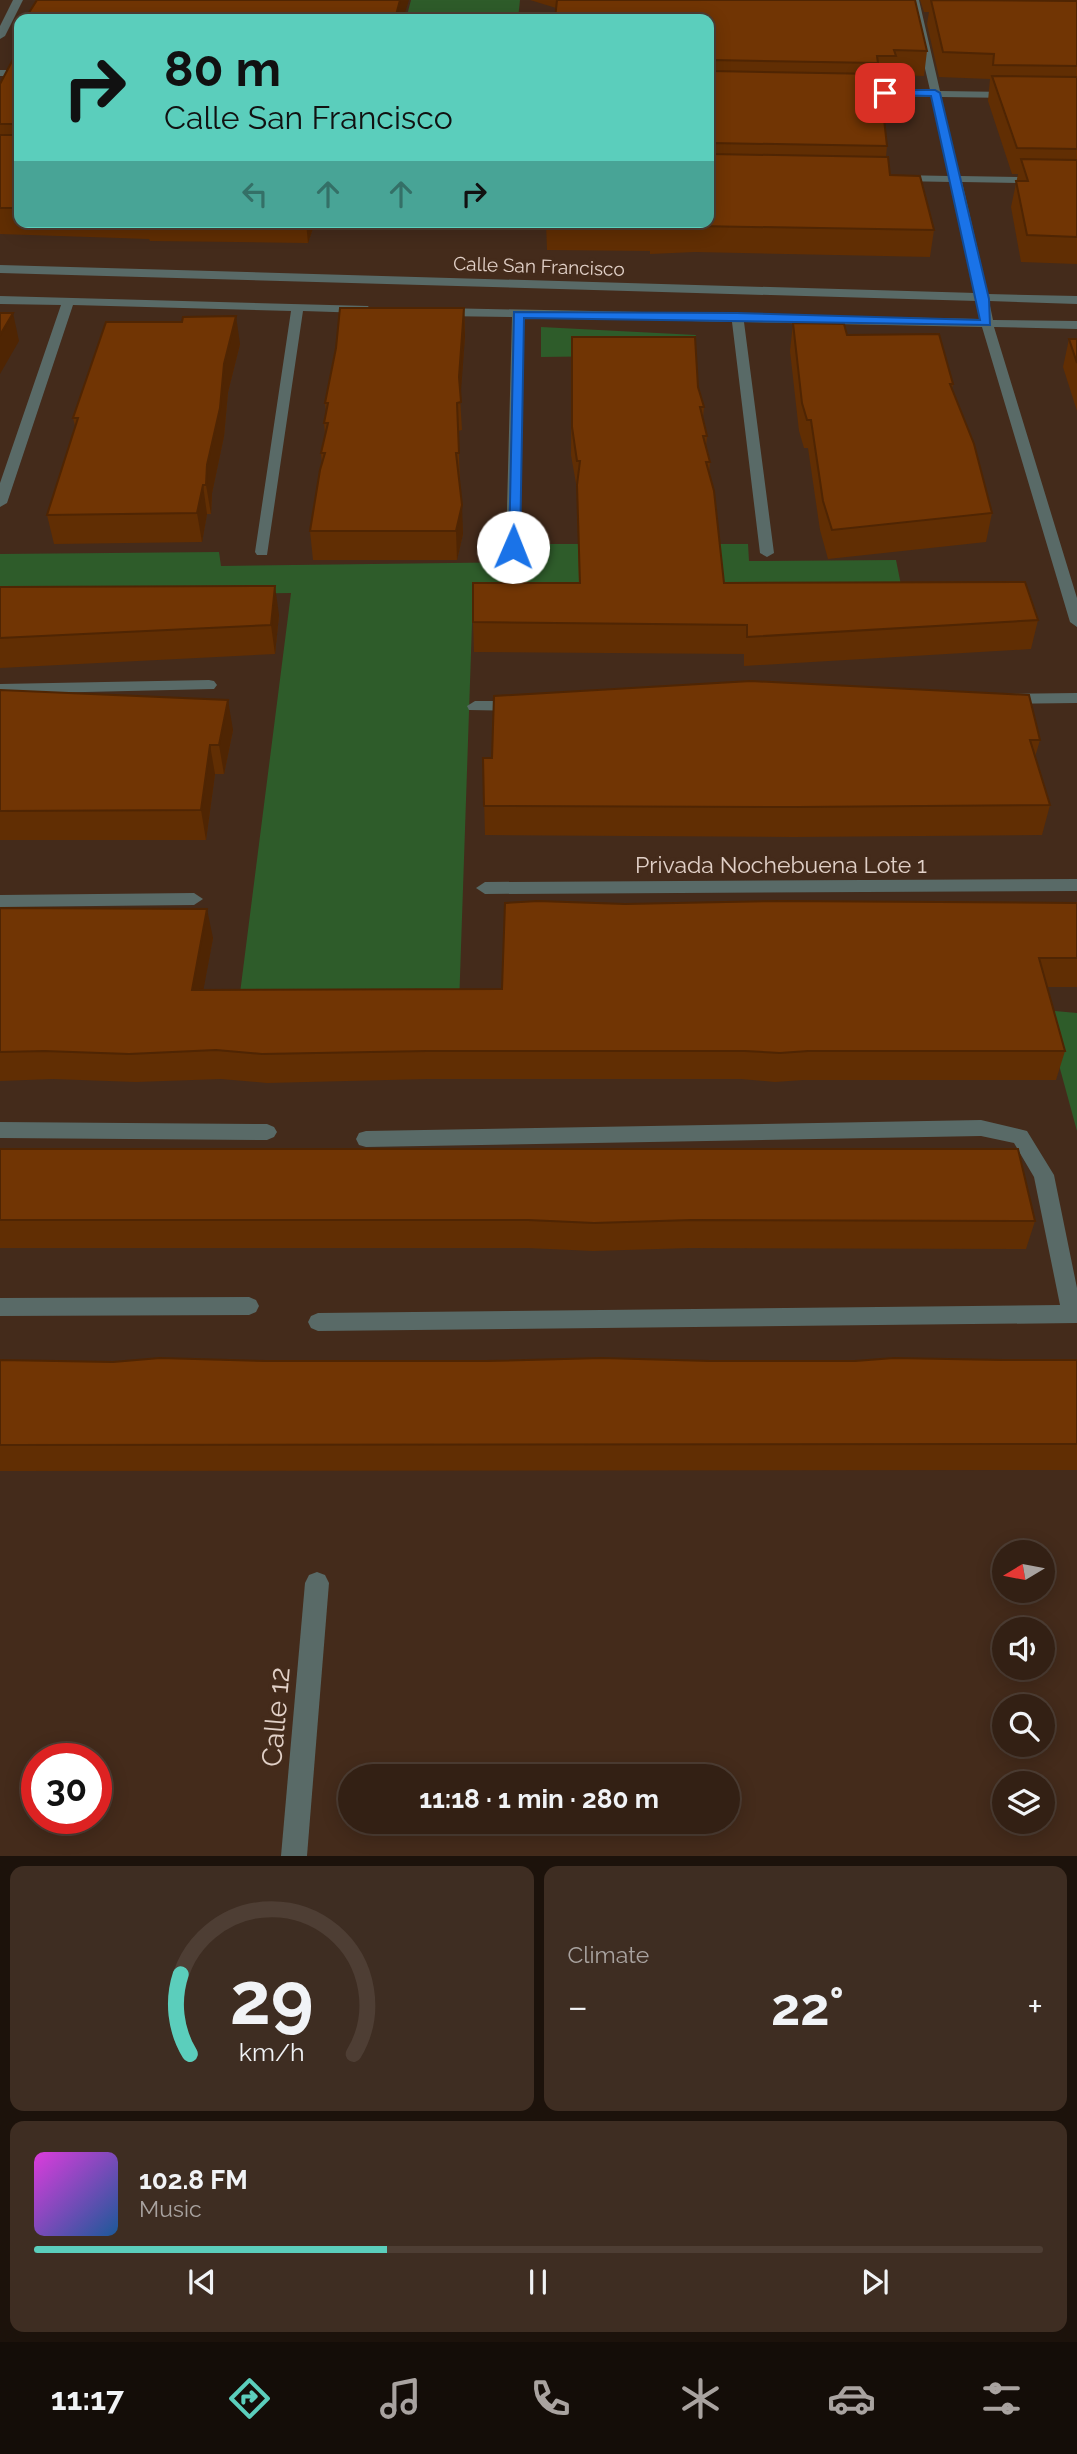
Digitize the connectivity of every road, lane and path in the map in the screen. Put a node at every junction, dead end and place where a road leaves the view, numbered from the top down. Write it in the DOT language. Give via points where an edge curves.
graph roads {
  1 [pos="18,0"];
  2 [pos="914,0"];
  3 [pos="903,18"];
  4 [pos="924,18"];
  5 [pos="0,36"];
  6 [pos="842,92"];
  7 [pos="935,93"];
  8 [pos="1025,95"];
  9 [pos="887,178"];
  10 [pos="956,179"];
  11 [pos="1077,181"];
  12 [pos="0,269"];
  13 [pos="983,299"];
  14 [pos="0,300"];
  15 [pos="1077,300"];
  16 [pos="68,303"];
  17 [pos="298,307"];
  18 [pos="380,310"];
  19 [pos="422,311"];
  20 [pos="518,314"];
  21 [pos="737,316"];
  22 [pos="986,323"];
  23 [pos="1077,325"];
  24 [pos="0,503"];
  25 [pos="513,547"];
  26 [pos="262,552"];
  27 [pos="767,553"];
  28 [pos="1077,622"];
  29 [pos="209,685"];
  30 [pos="0,689"];
  31 [pos="1077,698"];
  32 [pos="993,699"];
  33 [pos="475,706"];
  34 [pos="531,706"];
  35 [pos="1077,885"];
  36 [pos="485,888"];
  37 [pos="194,899"];
  38 [pos="0,901"];
  39 [pos="0,1130"];
  40 [pos="267,1132"];
  41 [pos="366,1139"];
  42 [pos="249,1306"];
  43 [pos="0,1307"];
  44 [pos="1075,1314"];
  45 [pos="318,1322"];
  46 [pos="317,1583"];
  47 [pos="295,1856"];
  1 -- 5 [label="street"];
  2 -- 4 [label="street"];
  3 -- 4 [label="street"];
  4 -- 7 [label="street"];
  6 -- 7 [label="street"];
  7 -- 8 [label="street"];
  7 -- 10 [label="street"];
  9 -- 10 [label="street"];
  10 -- 11 [label="street"];
  10 -- 13 [label="street"];
  12 -- 13 [label="street, Calle San Francisco"];
  13 -- 15 [label="street, Calle San Francisco"];
  13 -- 22 [label="street"];
  14 -- 16 [label="street"];
  16 -- 17 [label="street"];
  16 -- 24 [label="street"];
  17 -- 18 [label="street"];
  17 -- 26 [label="street"];
  19 -- 20 [label="street"];
  20 -- 21 [label="street"];
  20 -- 25 [label="street"];
  21 -- 22 [label="street"];
  21 -- 27 [label="street"];
  22 -- 23 [label="street"];
  22 -- 28 [label="street"];
  29 -- 30 [label="street"];
  31 -- 32 [label="street"];
  33 -- 34 [label="street"];
  35 -- 36 [label="street, Privada Nochebuena Lote 1"];
  37 -- 38 [label="street"];
  39 -- 40 [label="street"];
  41 -- 44 [label="street" via="981,1128 1020,1138 1044,1175"];
  42 -- 43 [label="street"];
  44 -- 45 [label="street"];
  46 -- 47 [label="street, Calle 12"];
}
